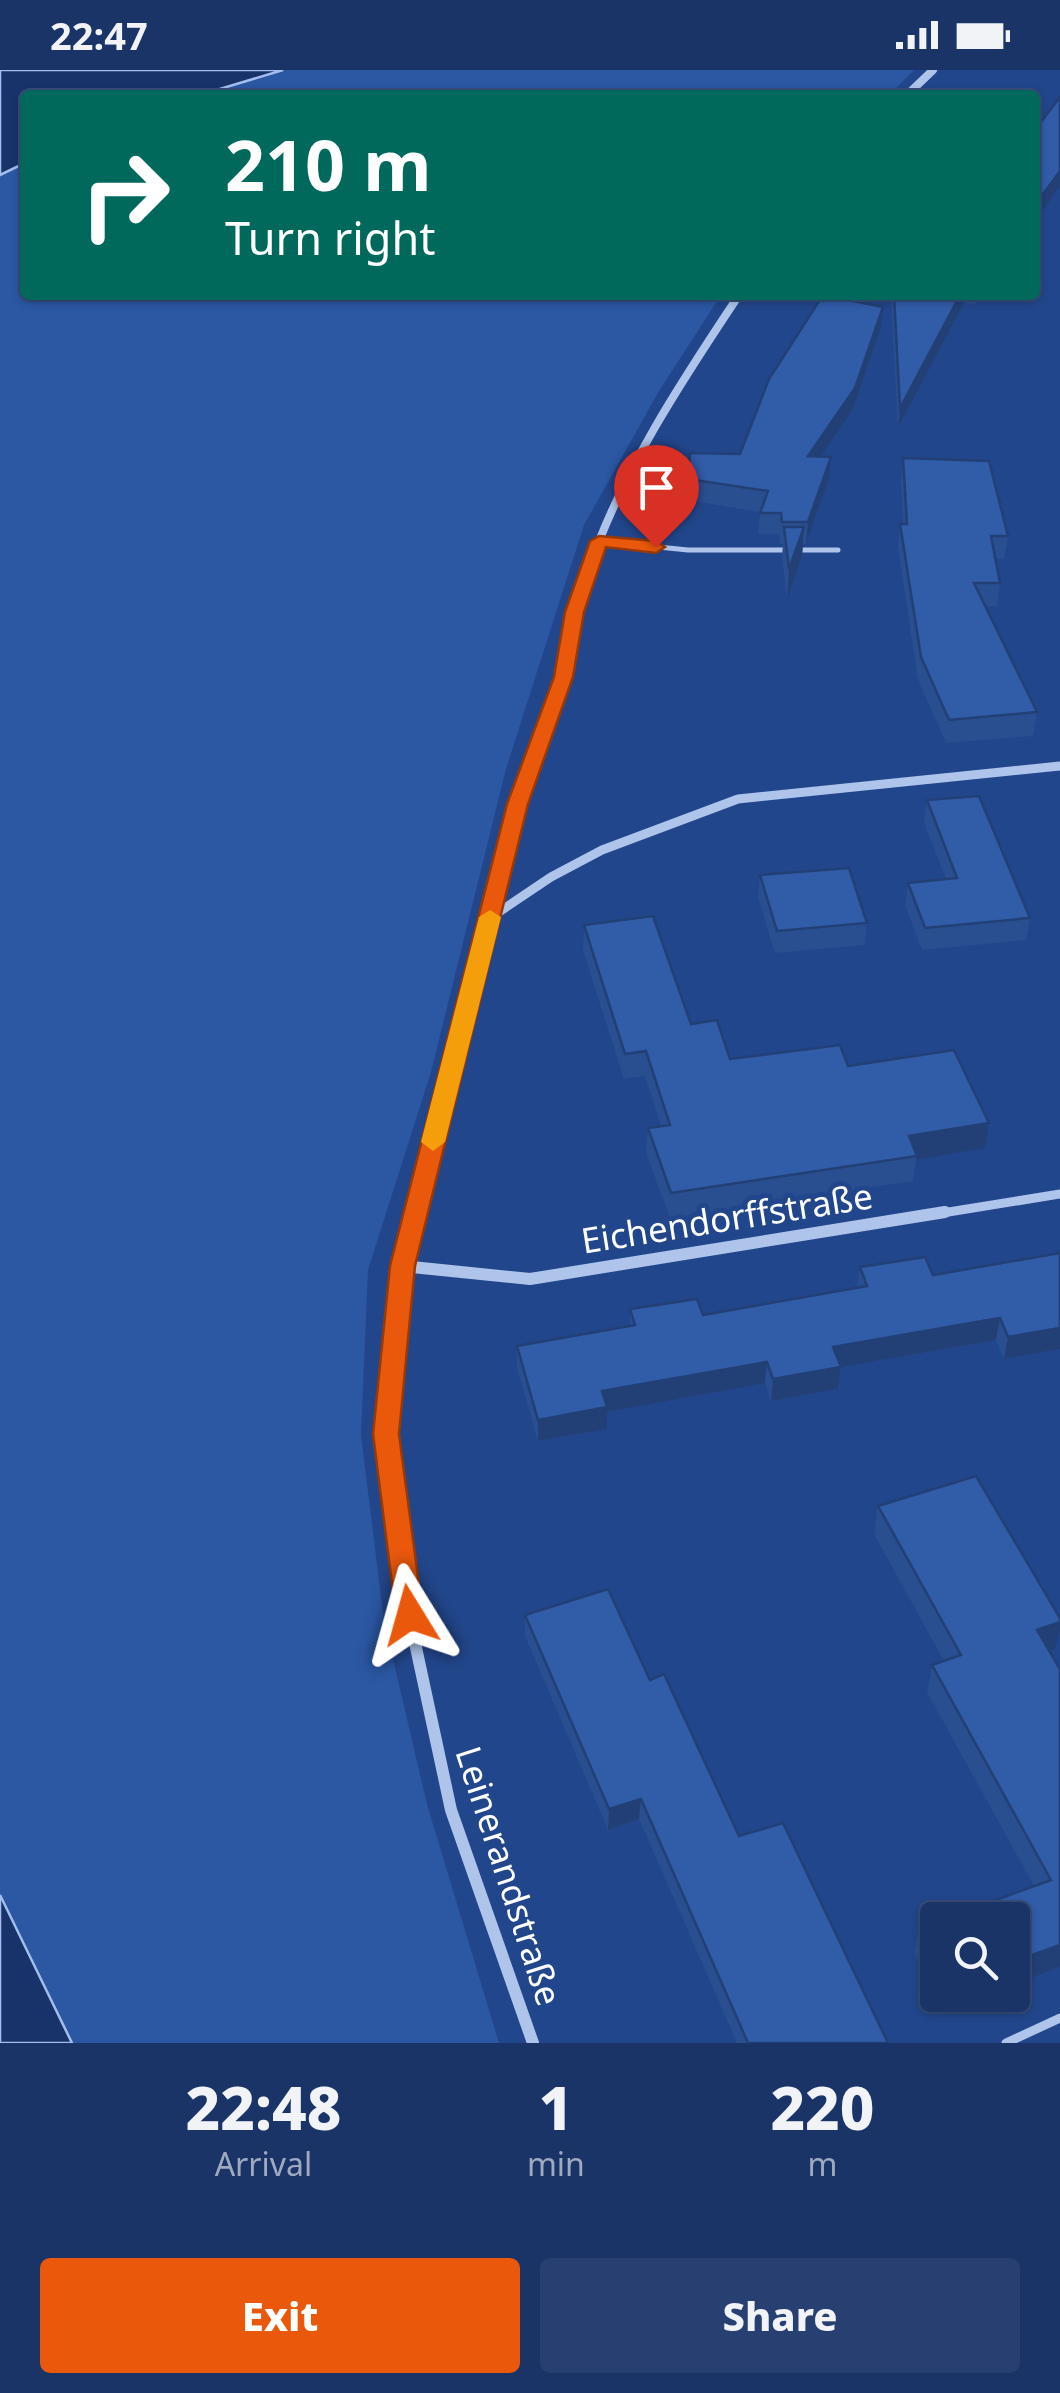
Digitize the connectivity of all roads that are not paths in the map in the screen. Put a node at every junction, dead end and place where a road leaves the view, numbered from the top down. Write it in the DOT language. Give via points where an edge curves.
graph roads {
  1 [pos="933,70"];
  2 [pos="913,90"];
  3 [pos="737,300"];
  4 [pos="599,541"];
  5 [pos="838,550"];
  6 [pos="1060,766"];
  7 [pos="490,918"];
  8 [pos="1060,1194"];
  9 [pos="402,1266"];
  10 [pos="1060,2018"];
  11 [pos="533,2043"];
  12 [pos="1006,2043"];
  1 -- 2 [label="street"];
  3 -- 4 [label="street, Leinerandstraße" via="673,395"];
  4 -- 5 [label="lane" via="688,550"];
  4 -- 7 [label="street, Leinerandstraße"];
  6 -- 7 [label="street" via="738,799 602,850"];
  7 -- 9 [label="street, Leinerandstraße"];
  8 -- 9 [label="street, Eichendorffstraße" via="530,1279"];
  9 -- 11 [label="street, Leinerandstraße" via="386,1434 410,1615 451,1810"];
  10 -- 12 [label="lane"];
}
